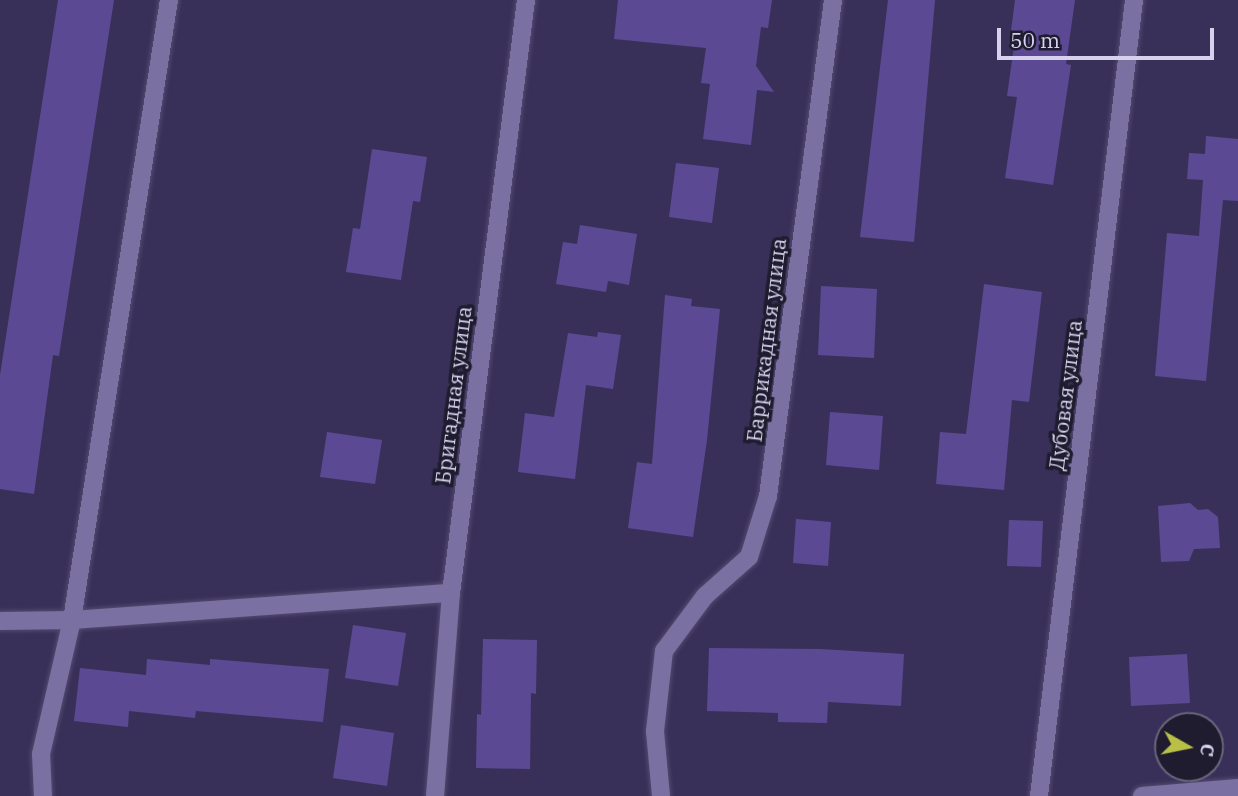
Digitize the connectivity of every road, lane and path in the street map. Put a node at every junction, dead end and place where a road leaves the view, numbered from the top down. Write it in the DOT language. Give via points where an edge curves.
graph roads {
  1 [pos="169,0"];
  2 [pos="526,0"];
  3 [pos="833,0"];
  4 [pos="1134,0"];
  5 [pos="451,593"];
  6 [pos="72,620"];
  7 [pos="0,621"];
  8 [pos="1238,788"];
  9 [pos="43,796"];
  10 [pos="435,796"];
  11 [pos="661,796"];
  12 [pos="1039,796"];
  13 [pos="1142,796"];
  1 -- 6 [label="street"];
  2 -- 5 [label="street, Бригадная улица"];
  3 -- 11 [label="street, Баррикадная улица" via="768,496 749,557 705,596 664,651 655,732"];
  4 -- 12 [label="street, Дубовая улица"];
  5 -- 6 [label="street"];
  5 -- 10 [label="street, Бригадная улица"];
  6 -- 7 [label="street"];
  6 -- 9 [label="street" via="41,754"];
  8 -- 13 [label="street"];
}
